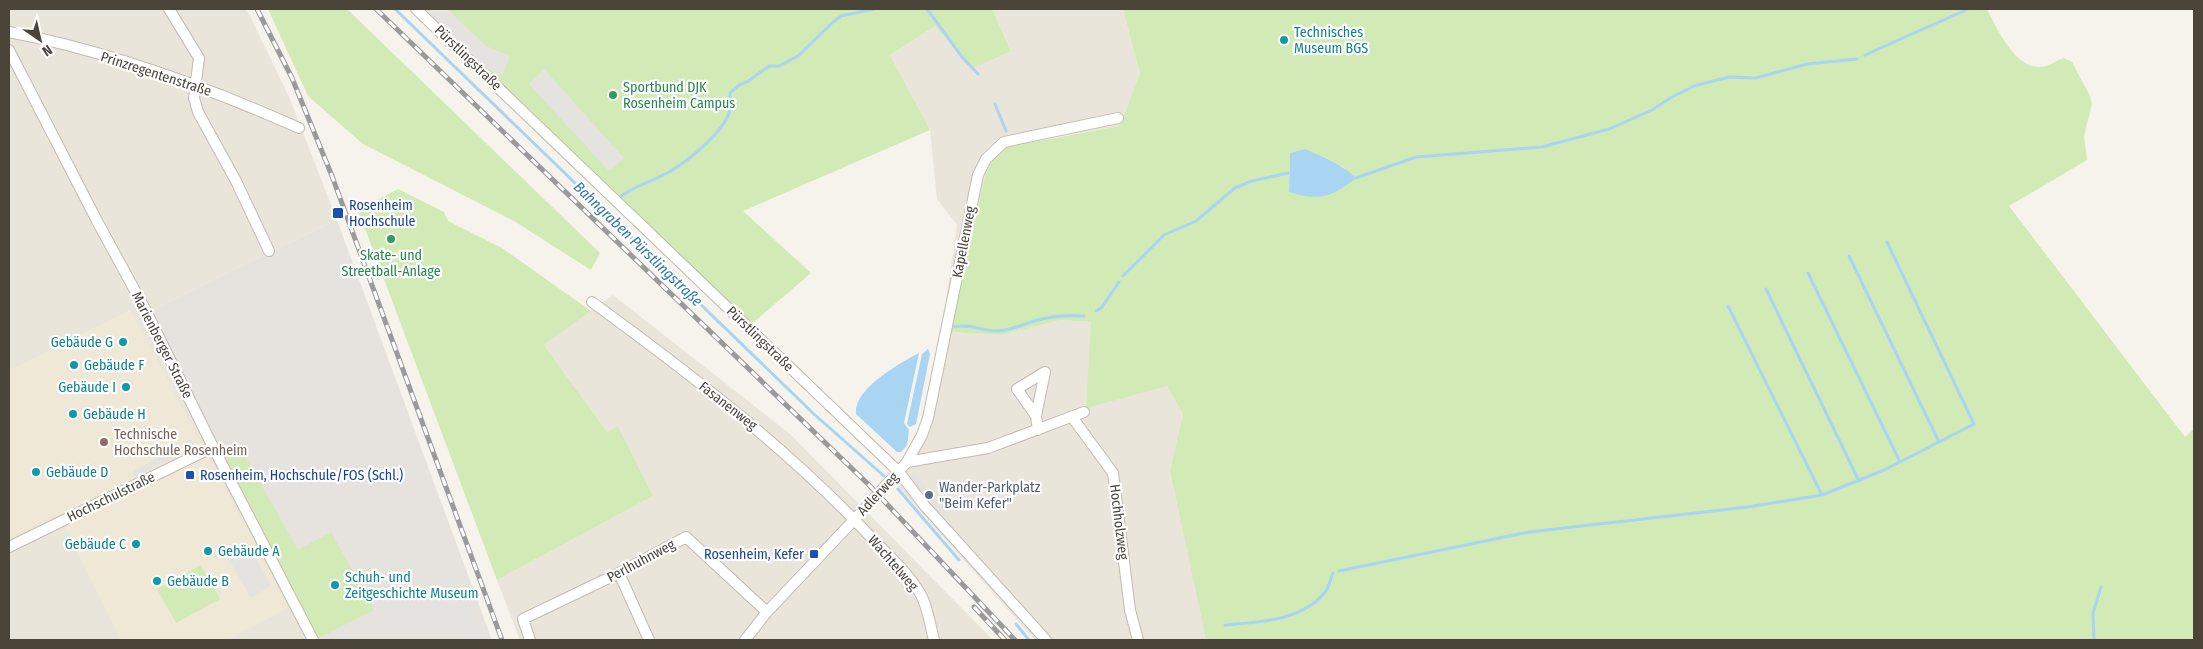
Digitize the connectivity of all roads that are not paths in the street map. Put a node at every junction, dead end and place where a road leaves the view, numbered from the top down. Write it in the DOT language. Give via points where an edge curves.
graph roads {
  1 [pos="169,9"];
  2 [pos="416,9"];
  3 [pos="9,32"];
  4 [pos="9,50"];
  5 [pos="197,86"];
  6 [pos="1118,118"];
  7 [pos="300,128"];
  8 [pos="268,251"];
  9 [pos="592,302"];
  10 [pos="1084,412"];
  11 [pos="1036,416"];
  12 [pos="1072,417"];
  13 [pos="1038,430"];
  14 [pos="213,447"];
  15 [pos="907,462"];
  16 [pos="899,472"];
  17 [pos="854,520"];
  18 [pos="9,547"];
  19 [pos="619,573"];
  20 [pos="767,612"];
  21 [pos="314,640"];
  22 [pos="530,640"];
  23 [pos="649,640"];
  24 [pos="745,640"];
  25 [pos="934,640"];
  26 [pos="1046,640"];
  27 [pos="1138,640"];
  1 -- 5 [label="street" via="199,58"];
  2 -- 16 [label="street, Pürstlingstraße"];
  3 -- 5 [label="street, Prinzregentenstraße" via="85,50"];
  4 -- 14 [label="street, Marienberger Straße" via="145,309"];
  5 -- 7 [label="street, Prinzregentenstraße"];
  5 -- 8 [label="street" via="194,98 198,112 236,180"];
  6 -- 15 [label="street, Kapellenweg" via="1004,142 986,159 978,175 930,410 922,435"];
  9 -- 17 [label="street, Fasanenweg" via="756,428"];
  10 -- 12 [label="street, Adlerweg"];
  11 -- 13 [label="street"];
  12 -- 13 [label="street, Adlerweg"];
  12 -- 27 [label="street, Hochholzweg" via="1113,473 1130,610"];
  13 -- 15 [label="street, Adlerweg" via="988,448"];
  14 -- 18 [label="street, Hochschulstraße"];
  14 -- 21 [label="street, Marienberger Straße"];
  15 -- 16 [label="street, Adlerweg"];
  16 -- 17 [label="street, Adlerweg"];
  16 -- 26 [label="street, Pürstlingstraße" via="924,505"];
  17 -- 20 [label="street, Adlerweg"];
  17 -- 25 [label="street, Wachtelweg" via="910,578 920,594"];
  19 -- 20 [label="street, Perlhuhnweg" via="686,537"];
  19 -- 22 [label="street, Perlhuhnweg" via="523,619"];
  19 -- 23 [label="street"];
  20 -- 24 [label="street, Adlerweg"];
}
